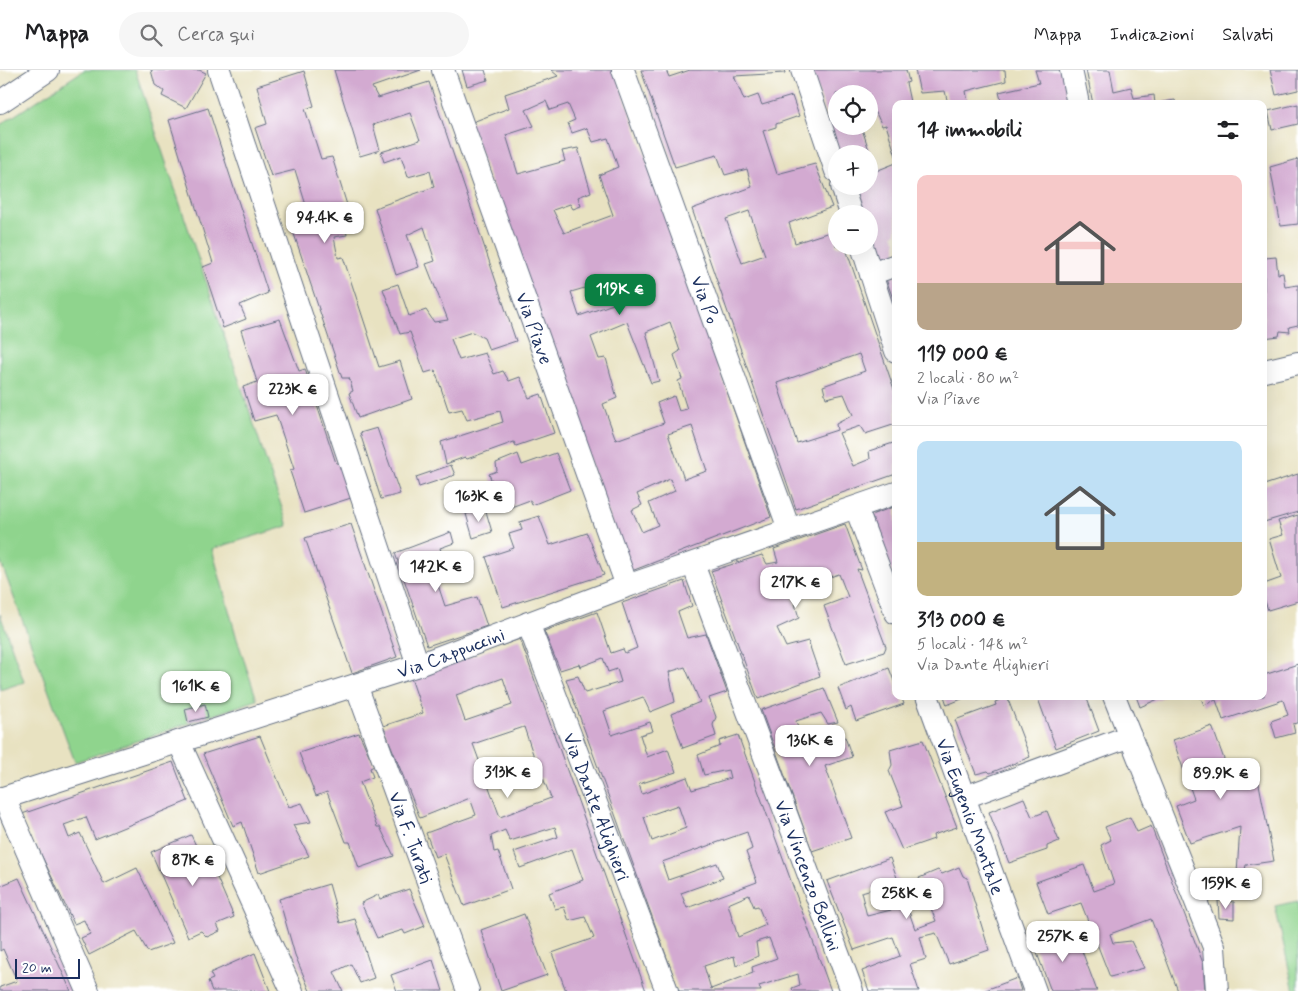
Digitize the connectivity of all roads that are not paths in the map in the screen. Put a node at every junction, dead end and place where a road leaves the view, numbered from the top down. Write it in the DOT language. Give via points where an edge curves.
graph roads {
  1 [pos="48,70"];
  2 [pos="219,70"];
  3 [pos="443,70"];
  4 [pos="623,70"];
  5 [pos="802,70"];
  6 [pos="1071,70"];
  7 [pos="1077,100"];
  8 [pos="0,102"];
  9 [pos="828,147"];
  10 [pos="865,255"];
  11 [pos="892,266"];
  12 [pos="871,274"];
  13 [pos="892,338"];
  14 [pos="1298,363"];
  15 [pos="1267,370"];
  16 [pos="892,494"];
  17 [pos="856,508"];
  18 [pos="790,529"];
  19 [pos="694,564"];
  20 [pos="627,586"];
  21 [pos="892,602"];
  22 [pos="528,624"];
  23 [pos="418,665"];
  24 [pos="356,685"];
  25 [pos="929,700"];
  26 [pos="1116,700"];
  27 [pos="1130,736"];
  28 [pos="179,742"];
  29 [pos="965,797"];
  30 [pos="2,799"];
  31 [pos="88,991"];
  32 [pos="292,991"];
  33 [pos="468,991"];
  34 [pos="667,991"];
  35 [pos="852,991"];
  36 [pos="1034,991"];
  37 [pos="1217,991"];
  1 -- 8 [label="street"];
  2 -- 23 [label="street"];
  3 -- 20 [label="street, Via Piave"];
  4 -- 18 [label="street, Via Po"];
  5 -- 9 [label="street"];
  6 -- 7 [label="street"];
  10 -- 12 [label="street"];
  11 -- 12 [label="street"];
  12 -- 13 [label="street"];
  14 -- 15 [label="street"];
  16 -- 17 [label="street, Via Cappuccini"];
  17 -- 18 [label="street, Via Cappuccini"];
  17 -- 21 [label="street"];
  18 -- 19 [label="street, Via Cappuccini"];
  19 -- 20 [label="street, Via Cappuccini"];
  19 -- 35 [label="street, Via Vincenzo Bellini"];
  20 -- 22 [label="street, Via Cappuccini"];
  22 -- 23 [label="street, Via Cappuccini"];
  22 -- 34 [label="street, Via Dante Alighieri"];
  23 -- 24 [label="street, Via Cappuccini"];
  24 -- 28 [label="street, Via Cappuccini"];
  24 -- 33 [label="street, Via F. Turati"];
  25 -- 29 [label="street, Via Eugenio Montale"];
  26 -- 27 [label="street"];
  27 -- 29 [label="street"];
  27 -- 37 [label="street" via="1214,947"];
  28 -- 30 [label="street, Via Cappuccini"];
  28 -- 32 [label="street"];
  29 -- 36 [label="street, Via Eugenio Montale"];
  30 -- 31 [label="street"];
}
